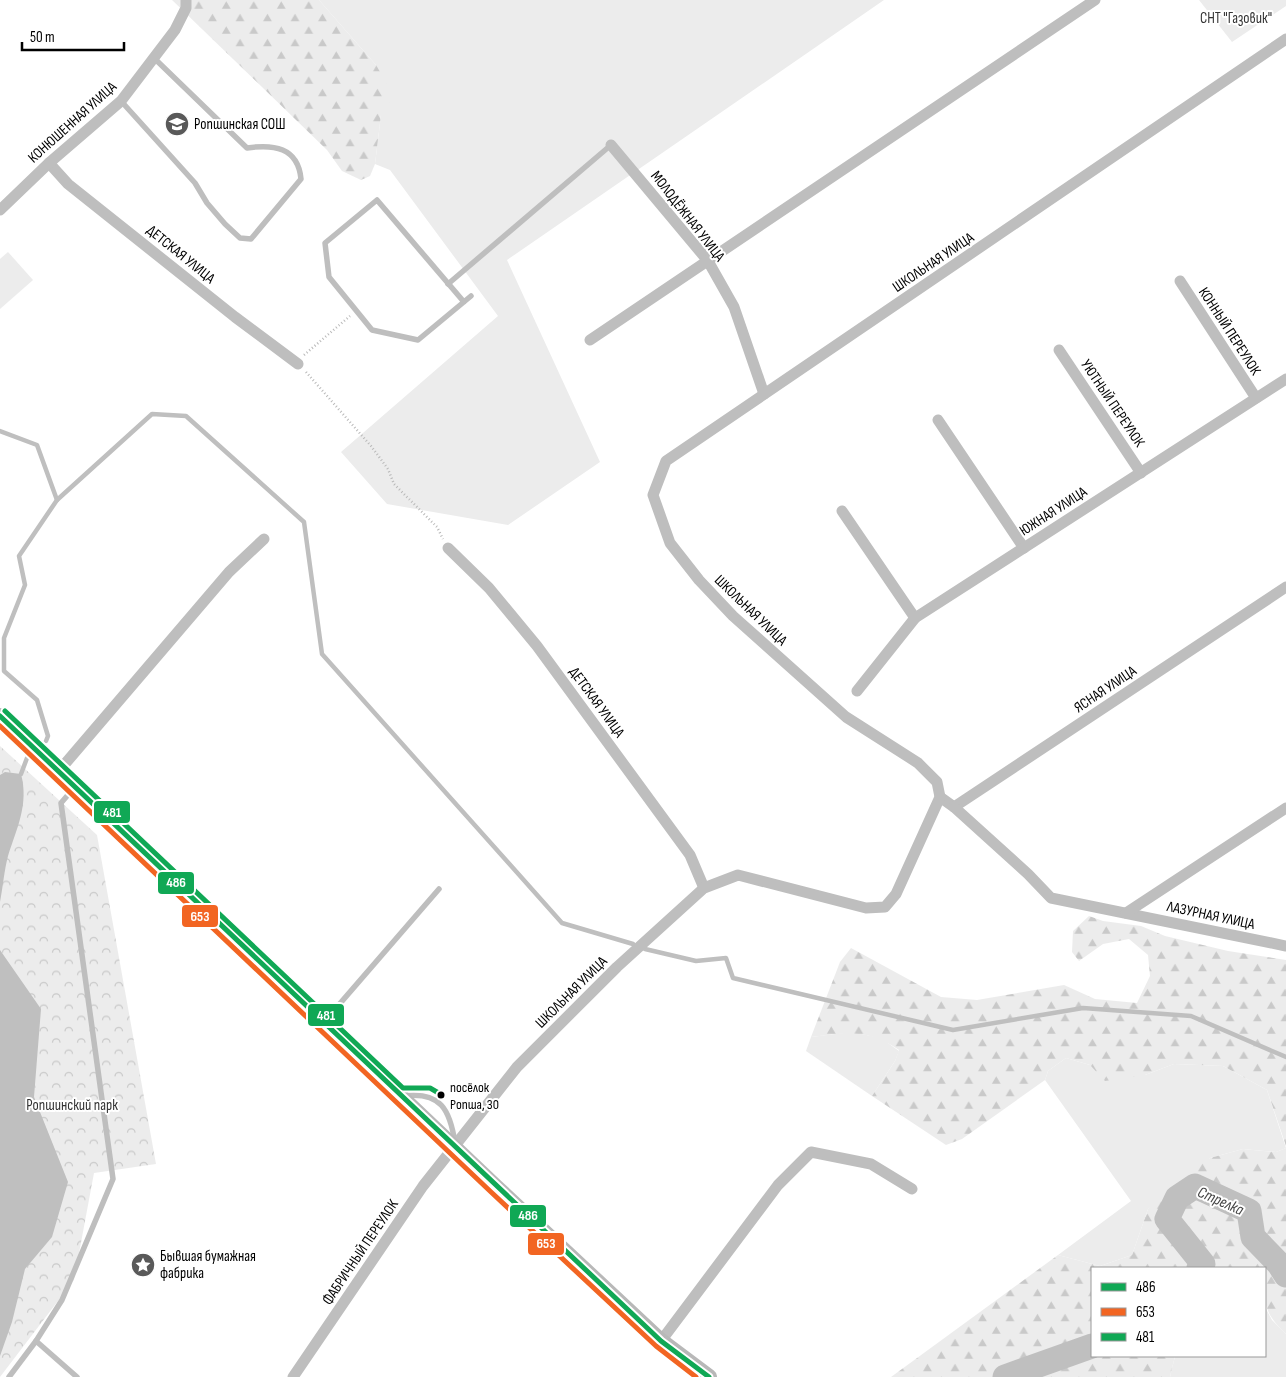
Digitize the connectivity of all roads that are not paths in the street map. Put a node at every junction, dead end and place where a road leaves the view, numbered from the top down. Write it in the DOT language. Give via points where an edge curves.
graph roads {
  1 [pos="186,0"];
  2 [pos="1095,0"];
  3 [pos="1286,39"];
  4 [pos="154,59"];
  5 [pos="121,101"];
  6 [pos="611,144"];
  7 [pos="49,163"];
  8 [pos="0,210"];
  9 [pos="708,261"];
  10 [pos="1180,281"];
  11 [pos="448,284"];
  12 [pos="471,296"];
  13 [pos="464,302"];
  14 [pos="590,340"];
  15 [pos="1060,350"];
  16 [pos="297,363"];
  17 [pos="1286,379"];
  18 [pos="764,394"];
  19 [pos="1256,398"];
  20 [pos="938,420"];
  21 [pos="1141,473"];
  22 [pos="842,511"];
  23 [pos="264,539"];
  24 [pos="448,548"];
  25 [pos="1024,548"];
  26 [pos="1286,587"];
  27 [pos="915,618"];
  28 [pos="856,692"];
  29 [pos="0,716"];
  30 [pos="58,772"];
  31 [pos="74,787"];
  32 [pos="940,797"];
  33 [pos="954,807"];
  34 [pos="1286,808"];
  35 [pos="704,888"];
  36 [pos="438,889"];
  37 [pos="1128,914"];
  38 [pos="1286,946"];
  39 [pos="322,1024"];
  40 [pos="456,1148"];
  41 [pos="912,1190"];
  42 [pos="36,1341"];
  43 [pos="661,1341"];
  44 [pos="9,1377"];
  45 [pos="77,1377"];
  46 [pos="293,1377"];
  47 [pos="709,1377"];
  1 -- 4 [label="street, КОНЮШЕННАЯ УЛИЦА" via="186,8 175,30"];
  2 -- 9 [label="street"];
  3 -- 18 [label="street, ШКОЛЬНАЯ УЛИЦА"];
  4 -- 5 [label="street, КОНЮШЕННАЯ УЛИЦА"];
  4 -- 5 [label="lane" via="247,148 273,146 283,149 300,168 301,179 251,239 240,238"];
  5 -- 7 [label="street, КОНЮШЕННАЯ УЛИЦА"];
  6 -- 9 [label="street, МОЛОДЁЖНАЯ УЛИЦА"];
  6 -- 11 [label="lane"];
  7 -- 8 [label="street, КОНЮШЕННАЯ УЛИЦА"];
  7 -- 16 [label="street, ДЕТСКАЯ УЛИЦА" via="68,184"];
  9 -- 14 [label="street"];
  9 -- 18 [label="street, МОЛОДЁЖНАЯ УЛИЦА" via="734,307"];
  10 -- 19 [label="street, КОННЫЙ ПЕРЕУЛОК"];
  11 -- 13 [label="lane"];
  11 -- 13 [label="lane" via="377,200 325,243 329,277 372,330 418,340"];
  12 -- 13 [label="lane"];
  15 -- 21 [label="street, УЮТНЫЙ ПЕРЕУЛОК"];
  17 -- 19 [label="street, ЮЖНАЯ УЛИЦА"];
  18 -- 32 [label="street, ШКОЛЬНАЯ УЛИЦА" via="666,461 653,495 670,543 698,580 733,616 846,717 918,763 937,782"];
  19 -- 21 [label="street, ЮЖНАЯ УЛИЦА"];
  20 -- 25 [label="street"];
  21 -- 25 [label="street, ЮЖНАЯ УЛИЦА"];
  22 -- 27 [label="street"];
  23 -- 30 [label="street" via="229,572"];
  24 -- 35 [label="street, ДЕТСКАЯ УЛИЦА" via="490,588 537,646 690,855"];
  25 -- 27 [label="street, ЮЖНАЯ УЛИЦА"];
  26 -- 33 [label="street, ЯСНАЯ УЛИЦА"];
  27 -- 28 [label="street, ЮЖНАЯ УЛИЦА"];
  29 -- 30 [label="main road"];
  30 -- 31 [label="main road"];
  31 -- 39 [label="main road"];
  31 -- 42 [label="lane" via="61,803 113,1179 62,1300"];
  32 -- 33 [label="street"];
  32 -- 35 [label="street, ШКОЛЬНАЯ УЛИЦА" via="896,894 885,907 866,908 738,875"];
  33 -- 37 [label="street, ЛАЗУРНАЯ УЛИЦА" via="1051,898"];
  34 -- 37 [label="street"];
  35 -- 40 [label="street, ШКОЛЬНАЯ УЛИЦА" via="617,967 517,1068"];
  36 -- 39 [label="lane"];
  37 -- 38 [label="street, ЛАЗУРНАЯ УЛИЦА"];
  39 -- 40 [label="main road"];
  40 -- 43 [label="main road"];
  40 -- 46 [label="street, ФАБРИЧНЫЙ ПЕРЕУЛОК" via="423,1186"];
  41 -- 43 [label="street" via="872,1164 811,1152 778,1185"];
  42 -- 44 [label="lane"];
  42 -- 45 [label="lane"];
  43 -- 47 [label="main road"];
}
